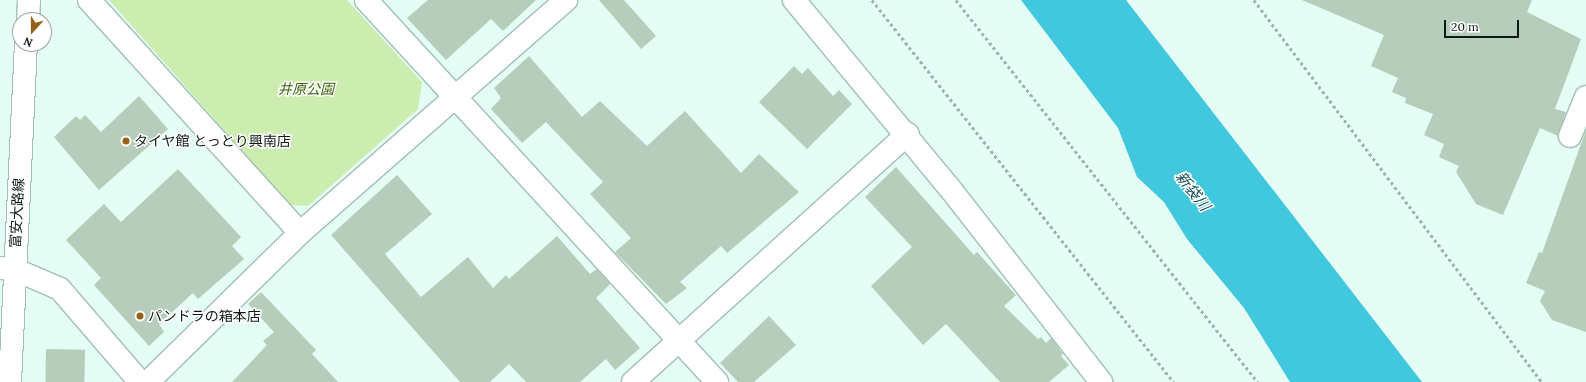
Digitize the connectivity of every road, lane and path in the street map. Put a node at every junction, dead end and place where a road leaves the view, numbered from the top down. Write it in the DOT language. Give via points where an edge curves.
graph roads {
  1 [pos="29,0"];
  2 [pos="89,0"];
  3 [pos="366,0"];
  4 [pos="566,0"];
  5 [pos="794,0"];
  6 [pos="872,0"];
  7 [pos="956,0"];
  8 [pos="1254,0"];
  9 [pos="28,12"];
  10 [pos="25,52"];
  11 [pos="1586,97"];
  12 [pos="453,99"];
  13 [pos="907,134"];
  14 [pos="1570,136"];
  15 [pos="300,233"];
  16 [pos="7,268"];
  17 [pos="680,340"];
  18 [pos="10,382"];
  19 [pos="140,382"];
  20 [pos="148,382"];
  21 [pos="633,382"];
  22 [pos="717,382"];
  23 [pos="1101,382"];
  24 [pos="1174,382"];
  25 [pos="1258,382"];
  26 [pos="1542,382"];
  1 -- 9 [label="street"];
  2 -- 15 [label="street"];
  3 -- 12 [label="street"];
  4 -- 12 [label="street"];
  5 -- 13 [label="street"];
  6 -- 24 [label="path"];
  7 -- 25 [label="path"];
  8 -- 26 [label="path"];
  10 -- 16 [label="street, 富安大路線"];
  11 -- 14 [label="street"];
  12 -- 15 [label="street"];
  12 -- 17 [label="street"];
  13 -- 17 [label="street"];
  13 -- 23 [label="street"];
  15 -- 20 [label="street"];
  16 -- 18 [label="street, 富安大路線"];
  16 -- 19 [label="street" via="60,289"];
  17 -- 21 [label="street"];
  17 -- 22 [label="street"];
}
